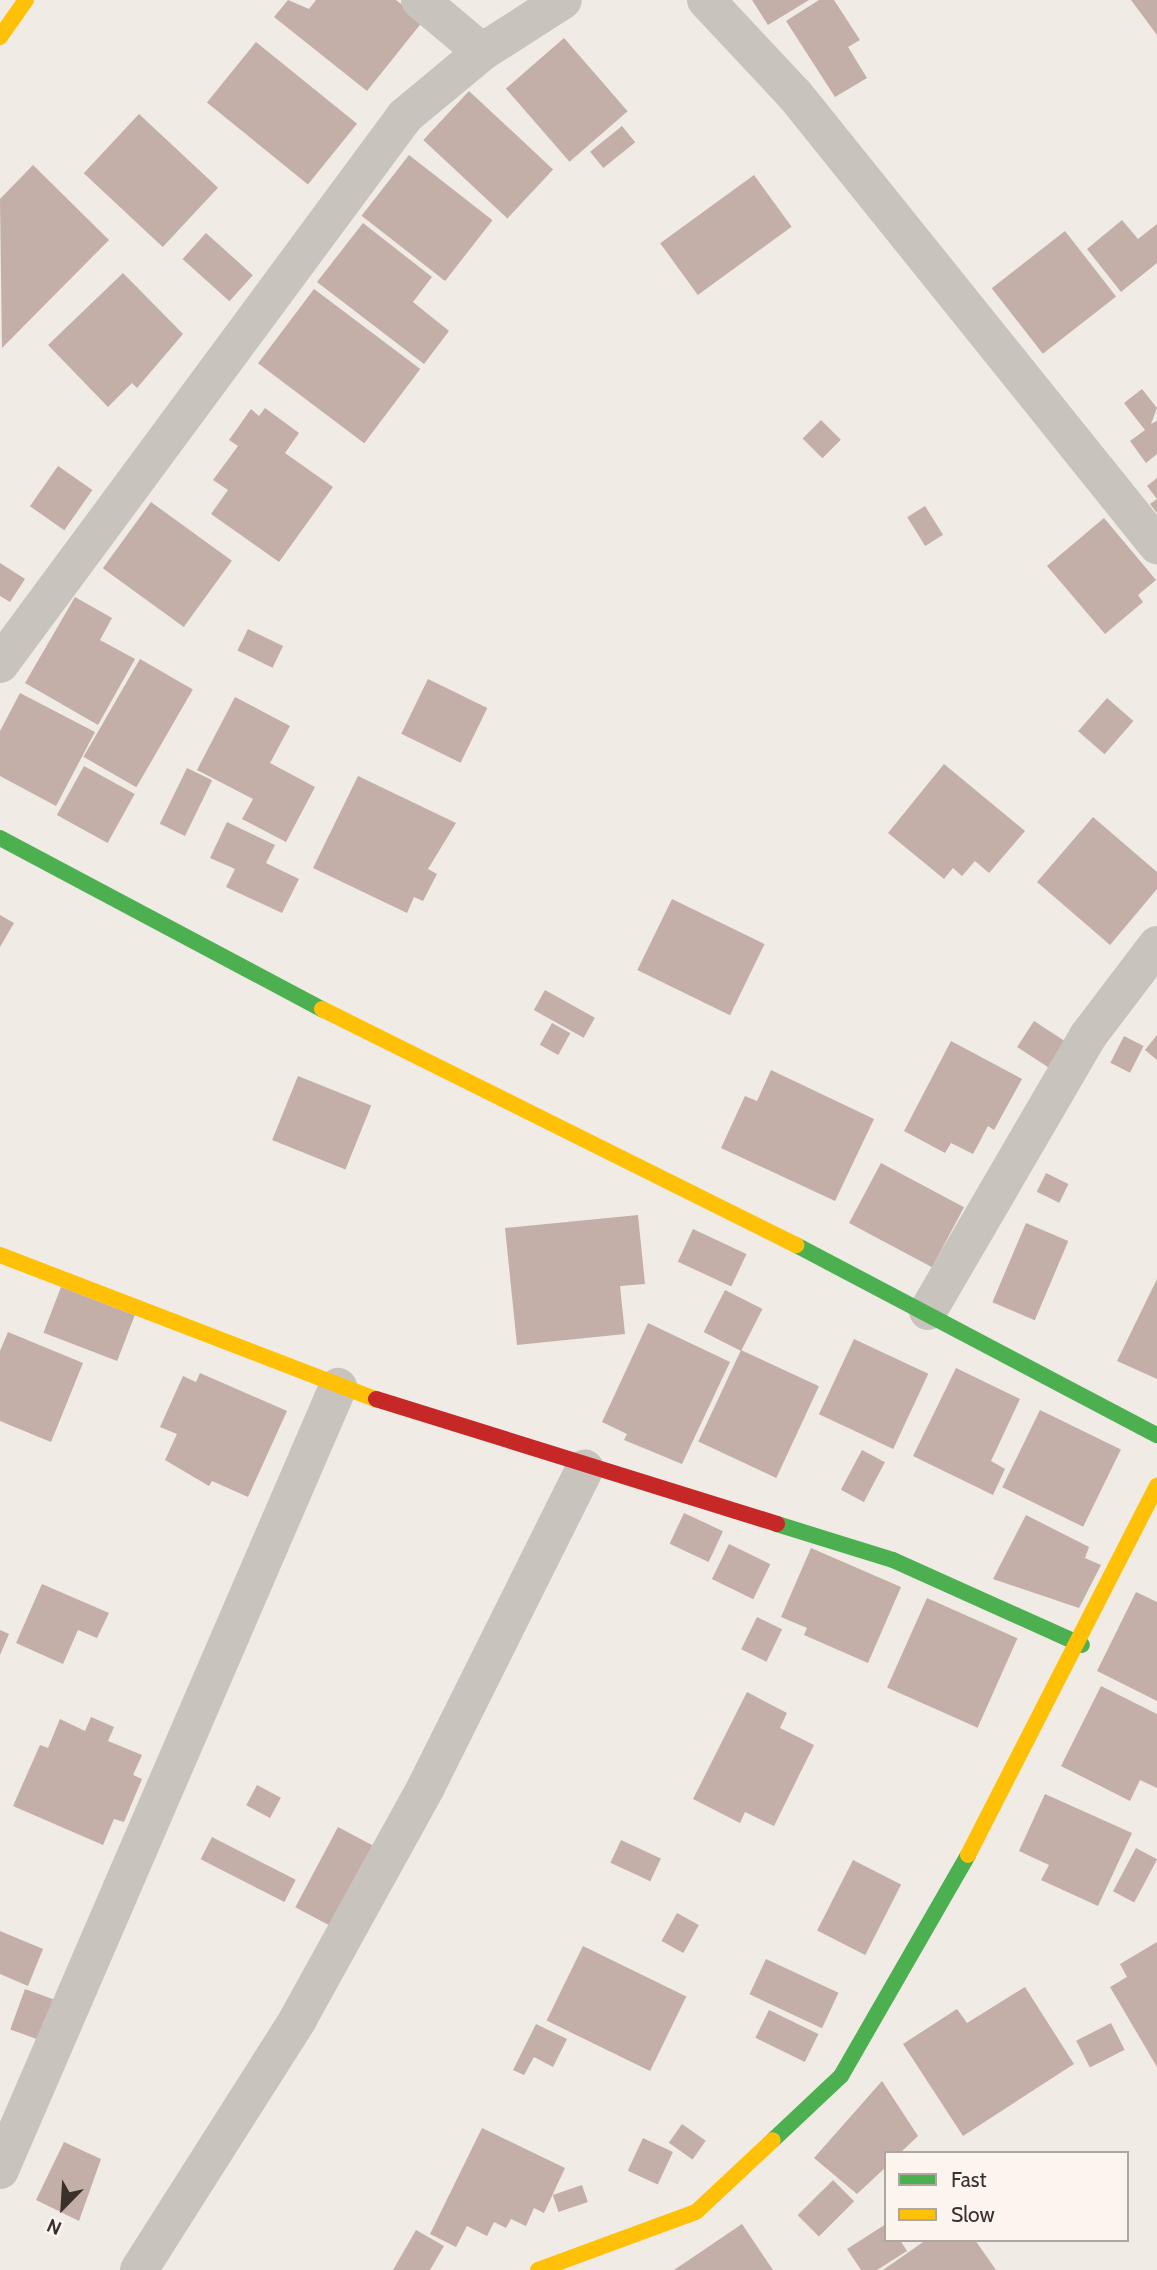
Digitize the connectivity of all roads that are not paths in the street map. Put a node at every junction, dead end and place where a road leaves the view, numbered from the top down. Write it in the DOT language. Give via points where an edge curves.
graph roads {
  1 [pos="26,0"];
  2 [pos="421,0"];
  3 [pos="563,0"];
  4 [pos="706,0"];
  5 [pos="0,37"];
  6 [pos="482,52"];
  7 [pos="1157,545"];
  8 [pos="0,664"];
  9 [pos="0,838"];
  10 [pos="1157,945"];
  11 [pos="0,1255"];
  12 [pos="928,1311"];
  13 [pos="338,1387"];
  14 [pos="1157,1435"];
  15 [pos="585,1468"];
  16 [pos="1157,1485"];
  17 [pos="1082,1645"];
  18 [pos="0,2170"];
  19 [pos="139,2270"];
  20 [pos="538,2270"];
  1 -- 5 [label="street"];
  2 -- 6 [label="street"];
  3 -- 6 [label="street"];
  4 -- 7 [label="street" via="795,94"];
  6 -- 8 [label="street" via="405,116"];
  9 -- 12 [label="street" via="204,951"];
  10 -- 12 [label="street" via="1088,1036"];
  11 -- 13 [label="street"];
  12 -- 14 [label="street"];
  13 -- 15 [label="street"];
  13 -- 18 [label="street"];
  15 -- 17 [label="street" via="893,1560"];
  15 -- 19 [label="street" via="426,1787 298,2020"];
  16 -- 17 [label="street"];
  17 -- 20 [label="street" via="841,2076 696,2212"];
}
